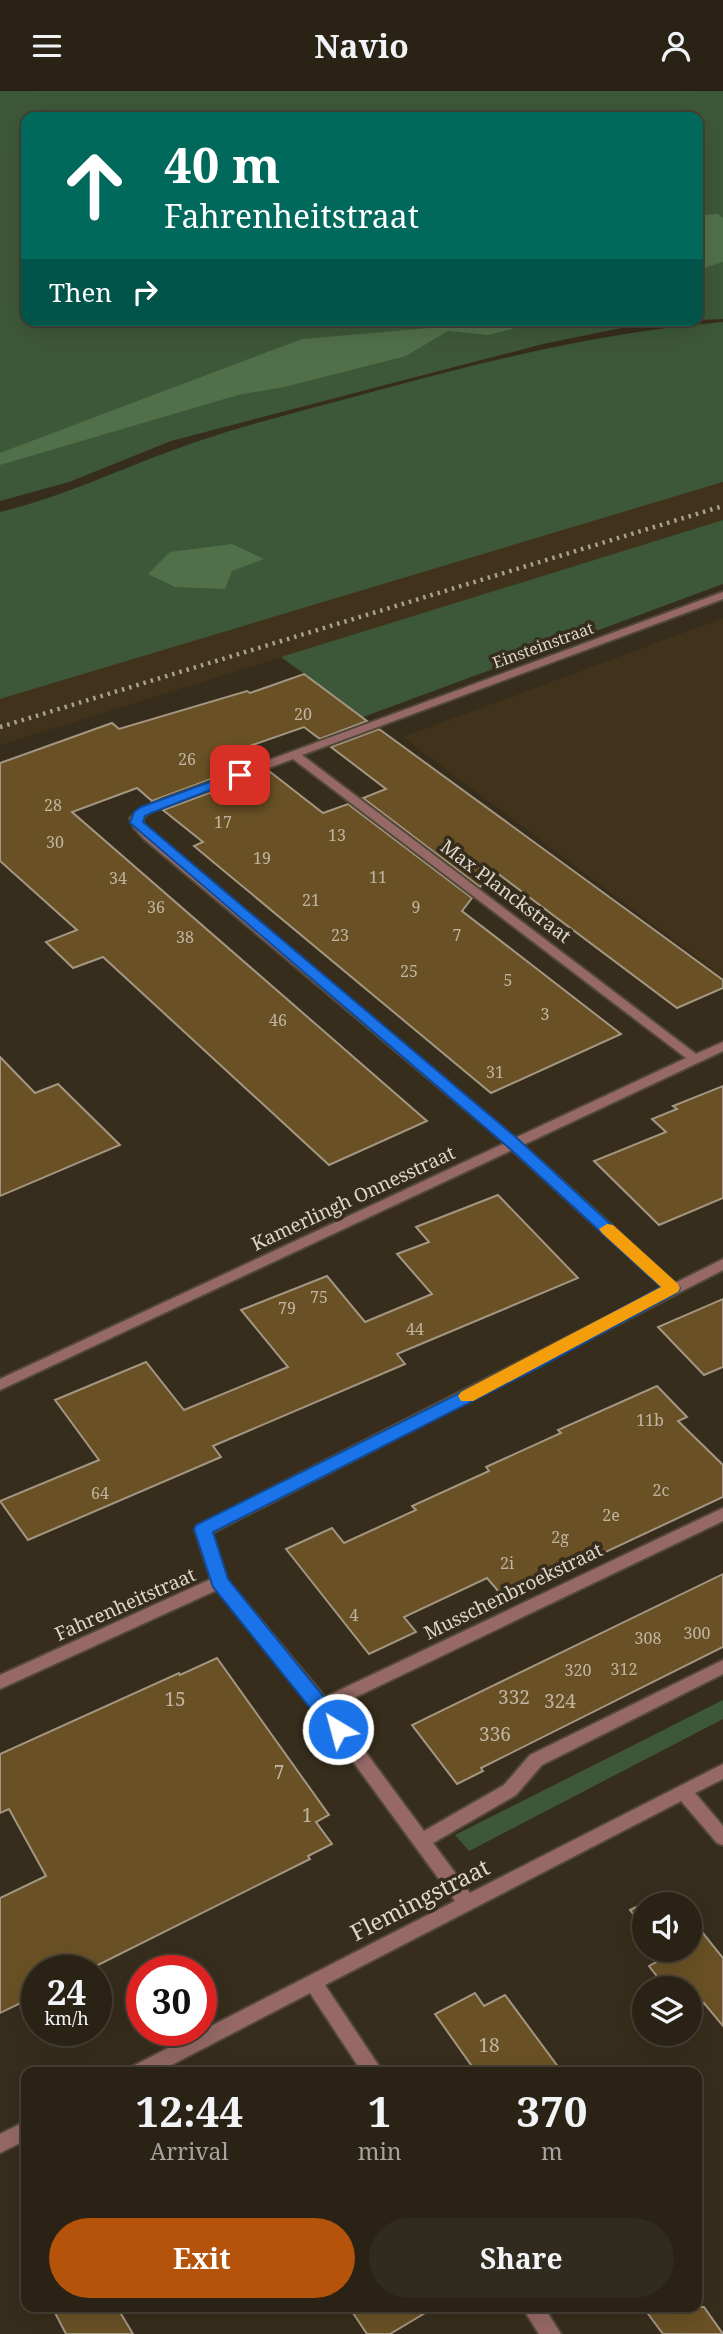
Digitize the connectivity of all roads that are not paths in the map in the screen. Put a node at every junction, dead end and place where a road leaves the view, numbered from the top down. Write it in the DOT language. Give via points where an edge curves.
graph roads {
  1 [pos="723,595"];
  2 [pos="294,754"];
  3 [pos="723,1046"];
  4 [pos="695,1059"];
  5 [pos="514,1144"];
  6 [pos="723,1263"];
  7 [pos="672,1288"];
  8 [pos="0,1385"];
  9 [pos="723,1514"];
  10 [pos="220,1582"];
  11 [pos="723,1666"];
  12 [pos="0,1682"];
  13 [pos="322,1706"];
  14 [pos="723,1771"];
  15 [pos="683,1791"];
  16 [pos="723,1838"];
  17 [pos="421,1841"];
  18 [pos="467,1903"];
  19 [pos="313,1983"];
  20 [pos="150,2067"];
  21 [pos="370,2067"];
  22 [pos="21,2133"];
  23 [pos="0,2144"];
  24 [pos="536,2312"];
  25 [pos="551,2334"];
  1 -- 2 [label="street, Einsteinstraat"];
  2 -- 4 [label="street, Max Planckstraat"];
  2 -- 5 [label="street" via="146,810 136,823"];
  3 -- 4 [label="street, Kamerlingh Onnesstraat"];
  4 -- 5 [label="street, Kamerlingh Onnesstraat"];
  5 -- 7 [label="street"];
  5 -- 8 [label="street, Kamerlingh Onnesstraat"];
  6 -- 7 [label="street, Fahrenheitstraat"];
  7 -- 10 [label="street, Fahrenheitstraat" via="532,1364 203,1529"];
  9 -- 13 [label="street, Musschenbroekstraat"];
  10 -- 12 [label="street, Fahrenheitstraat"];
  10 -- 13 [label="street"];
  11 -- 17 [label="street" via="537,1760 510,1790"];
  13 -- 17 [label="street"];
  14 -- 15 [label="street, Flemingstraat"];
  15 -- 16 [label="street"];
  15 -- 18 [label="street, Flemingstraat"];
  17 -- 18 [label="street"];
  18 -- 19 [label="street, Flemingstraat"];
  19 -- 20 [label="street, Flemingstraat"];
  19 -- 21 [label="street"];
  22 -- 23 [label="street"];
  24 -- 25 [label="street"];
}
